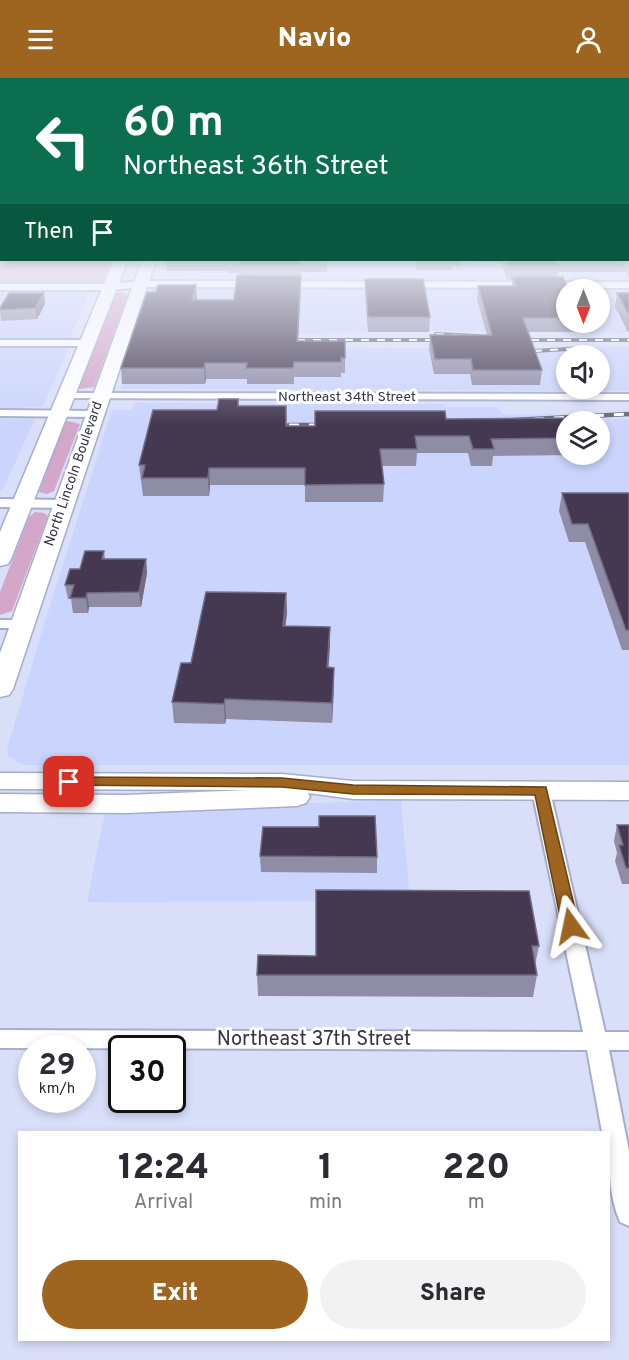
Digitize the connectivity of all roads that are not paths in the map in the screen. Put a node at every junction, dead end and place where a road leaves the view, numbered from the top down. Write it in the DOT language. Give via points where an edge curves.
graph roads {
  1 [pos="102,306"];
  2 [pos="132,306"];
  3 [pos="0,343"];
  4 [pos="87,343"];
  5 [pos="629,397"];
  6 [pos="62,405"];
  7 [pos="98,405"];
  8 [pos="0,413"];
  9 [pos="0,503"];
  10 [pos="22,503"];
  11 [pos="63,504"];
  12 [pos="0,559"];
  13 [pos="11,624"];
  14 [pos="0,689"];
  15 [pos="0,782"];
  16 [pos="353,789"];
  17 [pos="541,791"];
  18 [pos="629,791"];
  19 [pos="0,803"];
  20 [pos="0,1039"];
  21 [pos="596,1041"];
  22 [pos="629,1041"];
  23 [pos="629,1214"];
  1 -- 4 [label="main road, North Lincoln Boulevard"];
  2 -- 7 [label="main road, North Lincoln Boulevard"];
  3 -- 4 [label="street"];
  4 -- 6 [label="main road, North Lincoln Boulevard"];
  5 -- 7 [label="street, Northeast 34th Street"];
  6 -- 7 [label="street, Northeast 34th Street"];
  6 -- 7 [label="street, Northeast 34th Street"];
  6 -- 8 [label="street, Northeast 34th Street"];
  6 -- 10 [label="main road, North Lincoln Boulevard"];
  7 -- 11 [label="main road, North Lincoln Boulevard"];
  9 -- 10 [label="street"];
  10 -- 11 [label="street"];
  10 -- 12 [label="main road, North Lincoln Boulevard"];
  11 -- 13 [label="main road, North Lincoln Boulevard"];
  13 -- 14 [label="main road, North Lincoln Boulevard"];
  15 -- 16 [label="main road" via="282,782"];
  16 -- 17 [label="main road"];
  16 -- 19 [label="main road" via="282,798 164,803"];
  17 -- 18 [label="main road"];
  17 -- 21 [label="street"];
  20 -- 21 [label="street, Northeast 37th Street"];
  21 -- 22 [label="street, Northeast 37th Street"];
  21 -- 23 [label="street"];
}
